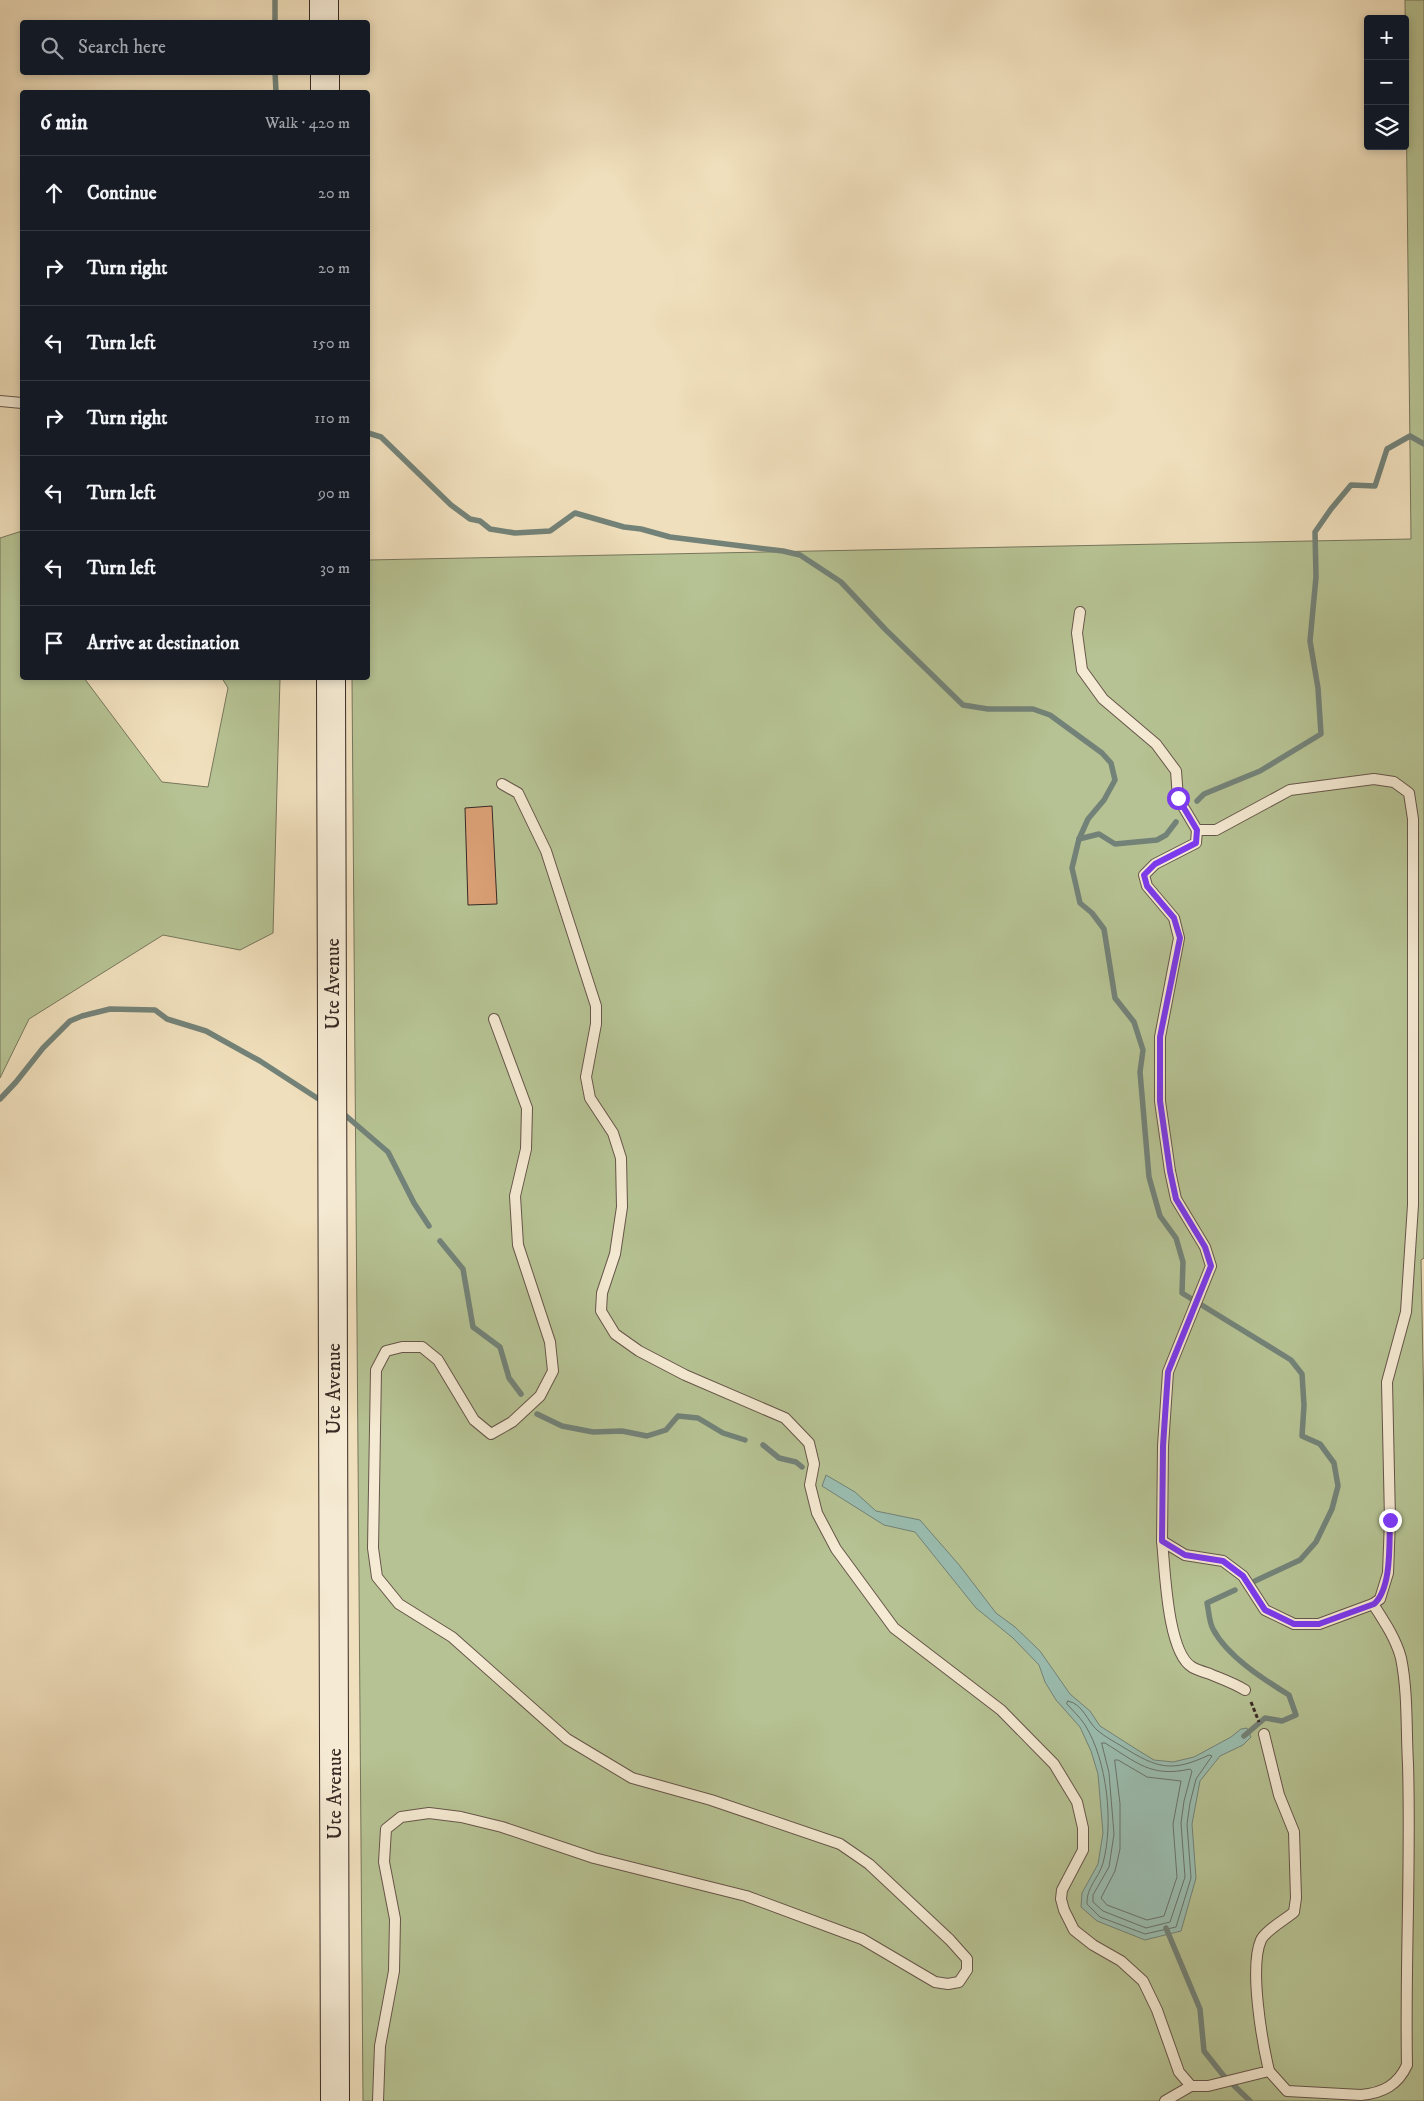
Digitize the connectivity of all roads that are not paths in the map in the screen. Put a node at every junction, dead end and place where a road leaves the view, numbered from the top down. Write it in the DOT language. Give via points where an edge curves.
graph roads {
  1 [pos="324,0"];
  2 [pos="324,20"];
  3 [pos="325,75"];
  4 [pos="325,90"];
  5 [pos="0,401"];
  6 [pos="20,403"];
  7 [pos="1080,612"];
  8 [pos="331,680"];
  9 [pos="502,784"];
  10 [pos="1197,830"];
  11 [pos="494,1018"];
  12 [pos="1162,1541"];
  13 [pos="1374,1604"];
  14 [pos="1245,1690"];
  15 [pos="1264,1734"];
  16 [pos="1269,2071"];
  17 [pos="1190,2086"];
  18 [pos="335,2101"];
  19 [pos="378,2101"];
  20 [pos="1165,2101"];
  1 -- 2 [label="main road"];
  3 -- 4 [label="main road"];
  5 -- 6 [label="lane"];
  7 -- 10 [label="lane" via="1077,633 1082,670 1103,699 1156,744 1176,771 1178,798"];
  8 -- 18 [label="main road, Ute Avenue"];
  9 -- 17 [label="lane" via="518,793 546,851 596,1006 596,1024 586,1077 590,1098 613,1132 620,1158 622,1207 615,1254 602,1293 601,1311 615,1334 639,1351 685,1375 785,1418 809,1443 814,1464 810,1485 817,1513 836,1549 894,1628 1001,1710 1054,1764 1076,1802 1083,1828 1083,1850 1062,1890 1064,1910 1074,1930 1121,1961 1143,1981 1180,2072"];
  10 -- 12 [label="lane" via="1196,843 1155,864 1144,875 1147,886 1174,918 1180,938 1160,1037 1160,1101 1176,1199 1205,1247 1211,1266 1168,1372"];
  10 -- 13 [label="lane" via="1216,830 1290,790 1374,779 1394,782 1409,793 1413,819 1413,1205 1406,1312 1387,1382 1388,1574 1380,1599"];
  11 -- 19 [label="lane" via="527,1108 526,1149 515,1196 518,1245 550,1342 553,1371 540,1396 512,1422 490,1434 474,1420 438,1360 422,1348 402,1346 386,1351 376,1370 373,1548 377,1577 399,1604 452,1637 567,1739 632,1778 711,1800 840,1844 869,1864 950,1940 967,1960 967,1970 959,1982 935,1982 862,1939 746,1896 594,1858 470,1819 429,1813 401,1818 386,1829 384,1862 395,1919 394,1963 380,2046"];
  12 -- 13 [label="lane" via="1185,1555 1223,1561 1243,1576 1265,1610 1294,1624 1319,1624"];
  12 -- 14 [label="lane" via="1172,1628 1180,1653 1190,1666"];
  13 -- 16 [label="lane" via="1390,1630 1400,1657 1406,1692 1410,1867 1407,2065 1391,2087 1361,2095 1287,2091"];
  15 -- 16 [label="lane" via="1279,1795 1294,1832 1296,1898 1294,1912 1262,1938 1257,1953 1256,1986"];
  16 -- 17 [label="lane" via="1208,2086"];
  17 -- 20 [label="lane"];
}
